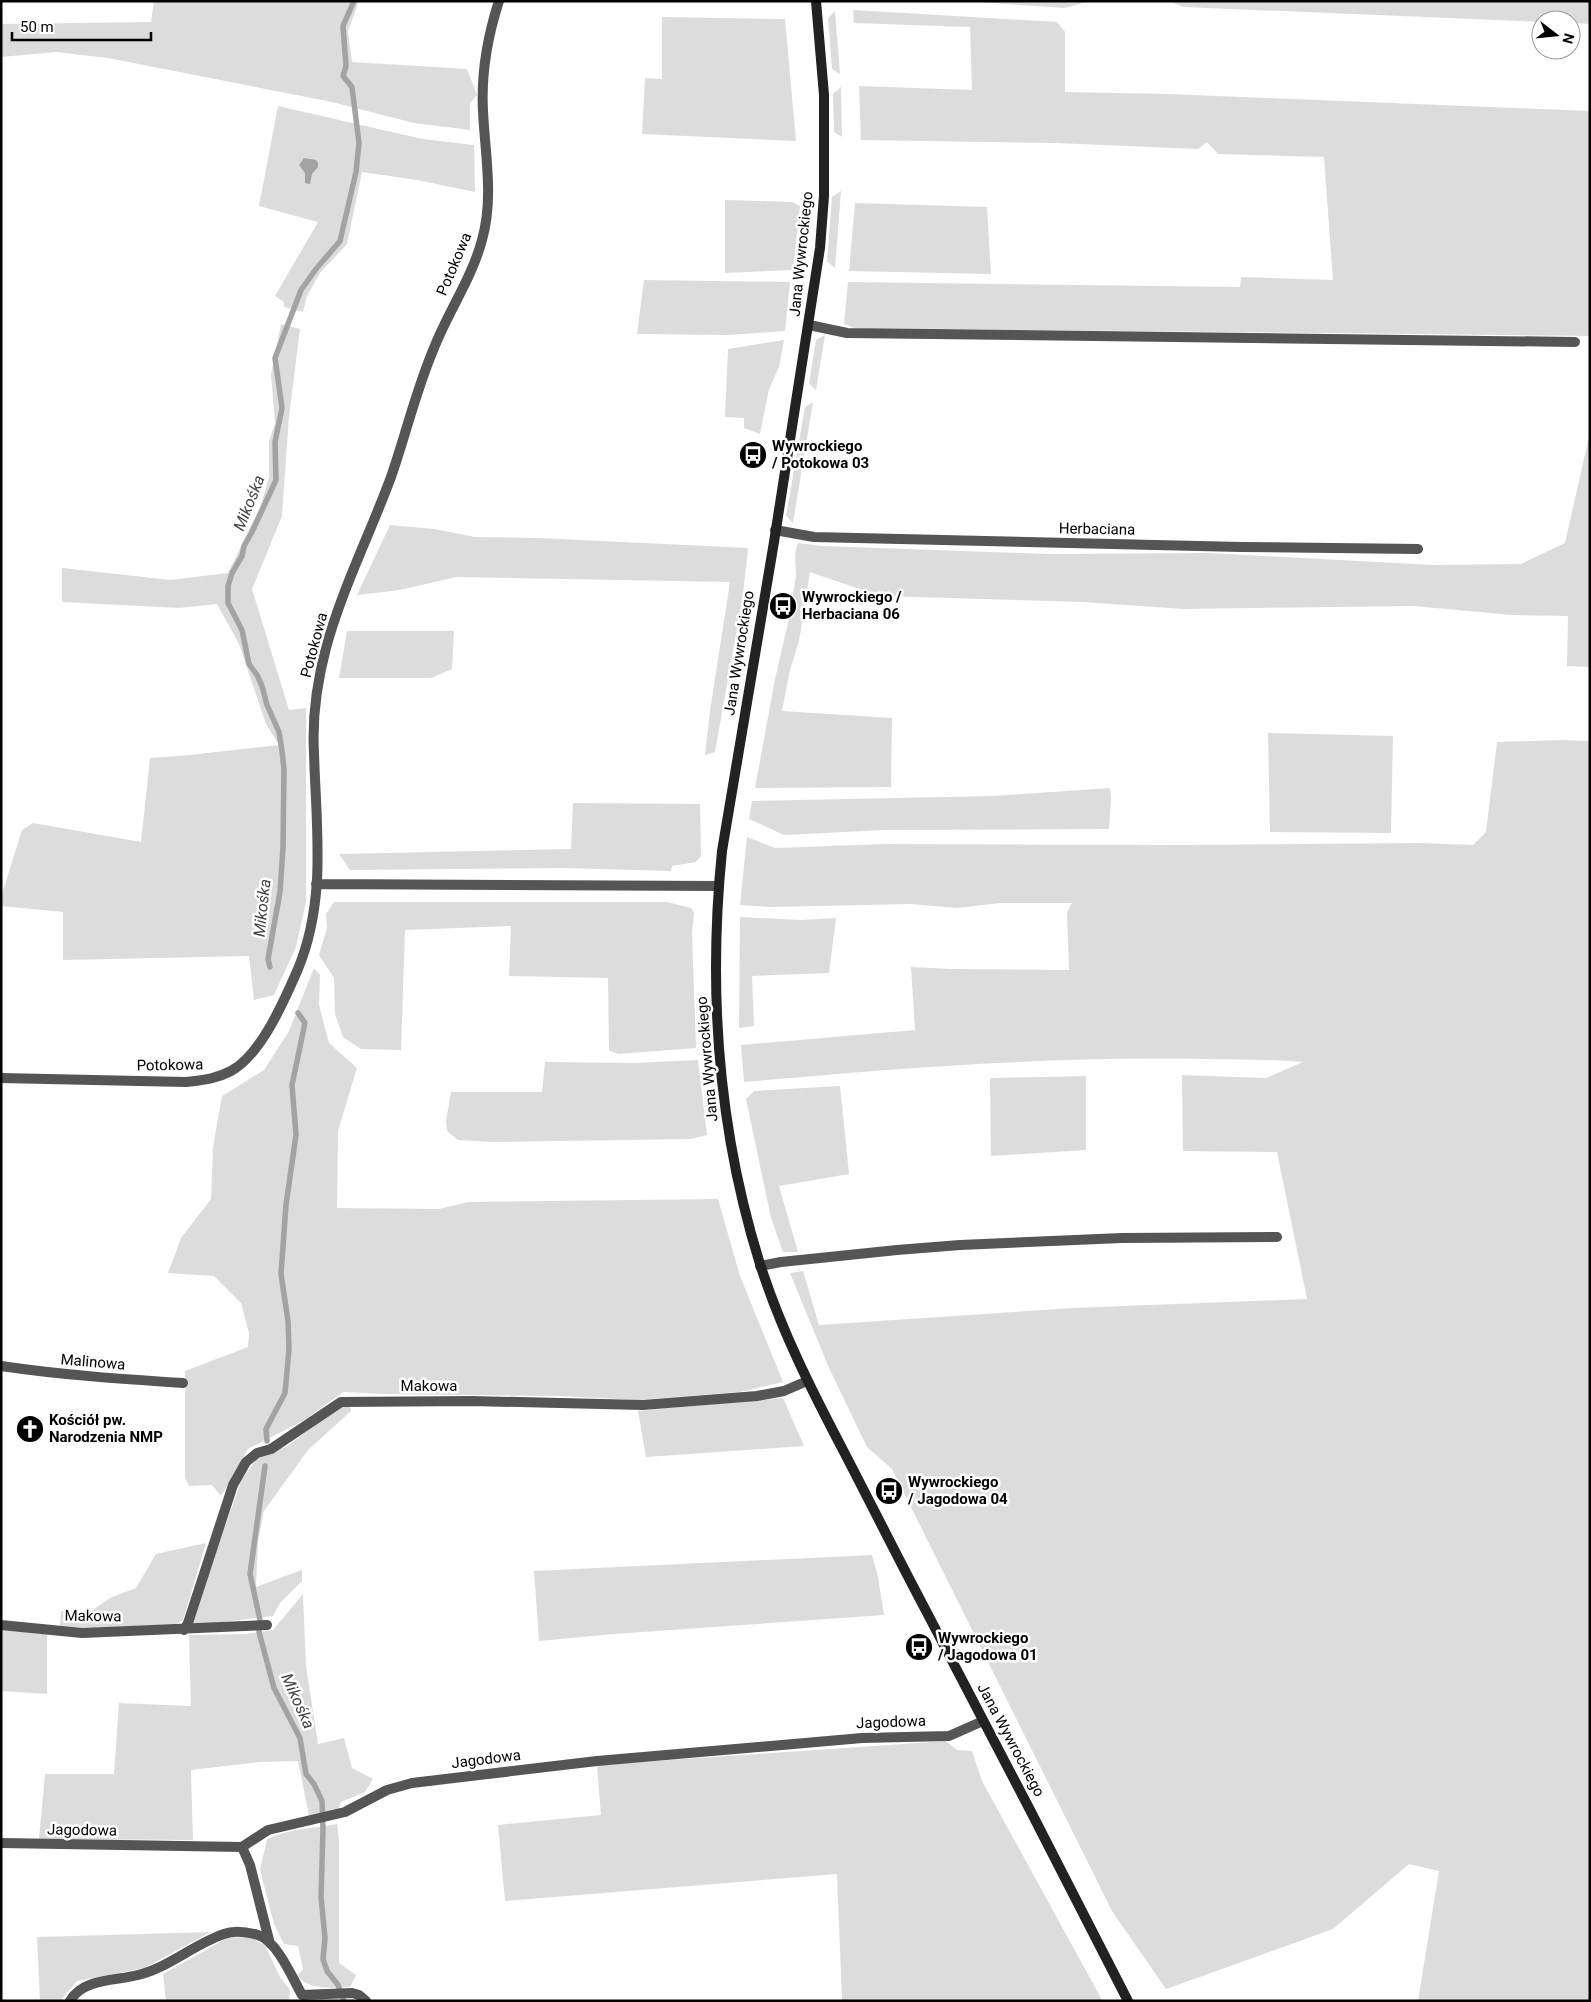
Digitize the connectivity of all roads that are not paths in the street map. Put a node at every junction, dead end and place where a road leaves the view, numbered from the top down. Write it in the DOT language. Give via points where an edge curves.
graph roads {
  1 [pos="499,1"];
  2 [pos="816,1"];
  3 [pos="809,325"];
  4 [pos="1575,342"];
  5 [pos="775,530"];
  6 [pos="1418,549"];
  7 [pos="316,884"];
  8 [pos="718,886"];
  9 [pos="1,1078"];
  10 [pos="1277,1237"];
  11 [pos="760,1266"];
  12 [pos="1,1366"];
  13 [pos="807,1381"];
  14 [pos="183,1383"];
  15 [pos="1,1625"];
  16 [pos="267,1625"];
  17 [pos="184,1630"];
  18 [pos="983,1721"];
  19 [pos="1,1843"];
  20 [pos="242,1847"];
  21 [pos="268,1940"];
  22 [pos="300,1998"];
  23 [pos="1125,2000"];
  24 [pos="70,2001"];
  25 [pos="366,2001"];
  1 -- 7 [label="street, Potokowa" via="486,49 483,78 488,194 482,240 421,379 392,475 336,618 319,680 314,754 319,847"];
  2 -- 3 [label="street, Jana Wywrockiego" via="824,95 824,182 820,248"];
  3 -- 4 [label="street" via="847,333"];
  3 -- 5 [label="street, Jana Wywrockiego"];
  5 -- 6 [label="street, Herbaciana" via="814,537"];
  5 -- 8 [label="street, Jana Wywrockiego"];
  7 -- 8 [label="street"];
  7 -- 9 [label="street, Potokowa" via="312,921 298,968 266,1033 252,1054 234,1070 211,1079 186,1082"];
  8 -- 11 [label="street, Jana Wywrockiego" via="715,953 718,1045 732,1148"];
  10 -- 11 [label="street" via="1122,1238 960,1245"];
  11 -- 13 [label="street, Jana Wywrockiego"];
  12 -- 14 [label="street, Malinowa" via="108,1379"];
  13 -- 17 [label="street, Makowa" via="784,1391 757,1396 643,1405 341,1402 271,1450 257,1453 246,1462 233,1485"];
  13 -- 18 [label="street, Jana Wywrockiego"];
  15 -- 17 [label="street, Makowa" via="82,1633"];
  16 -- 17 [label="street, Makowa"];
  18 -- 20 [label="street, Jagodowa" via="950,1736 862,1738 597,1761 412,1782 387,1790 345,1812 268,1830"];
  18 -- 23 [label="street, Jana Wywrockiego"];
  19 -- 20 [label="street, Jagodowa"];
  20 -- 21 [label="street" via="250,1865"];
  21 -- 22 [label="street"];
  21 -- 24 [label="street" via="242,1932 226,1933 165,1966 140,1975 82,1987"];
  22 -- 25 [label="street" via="352,1993"];
}
